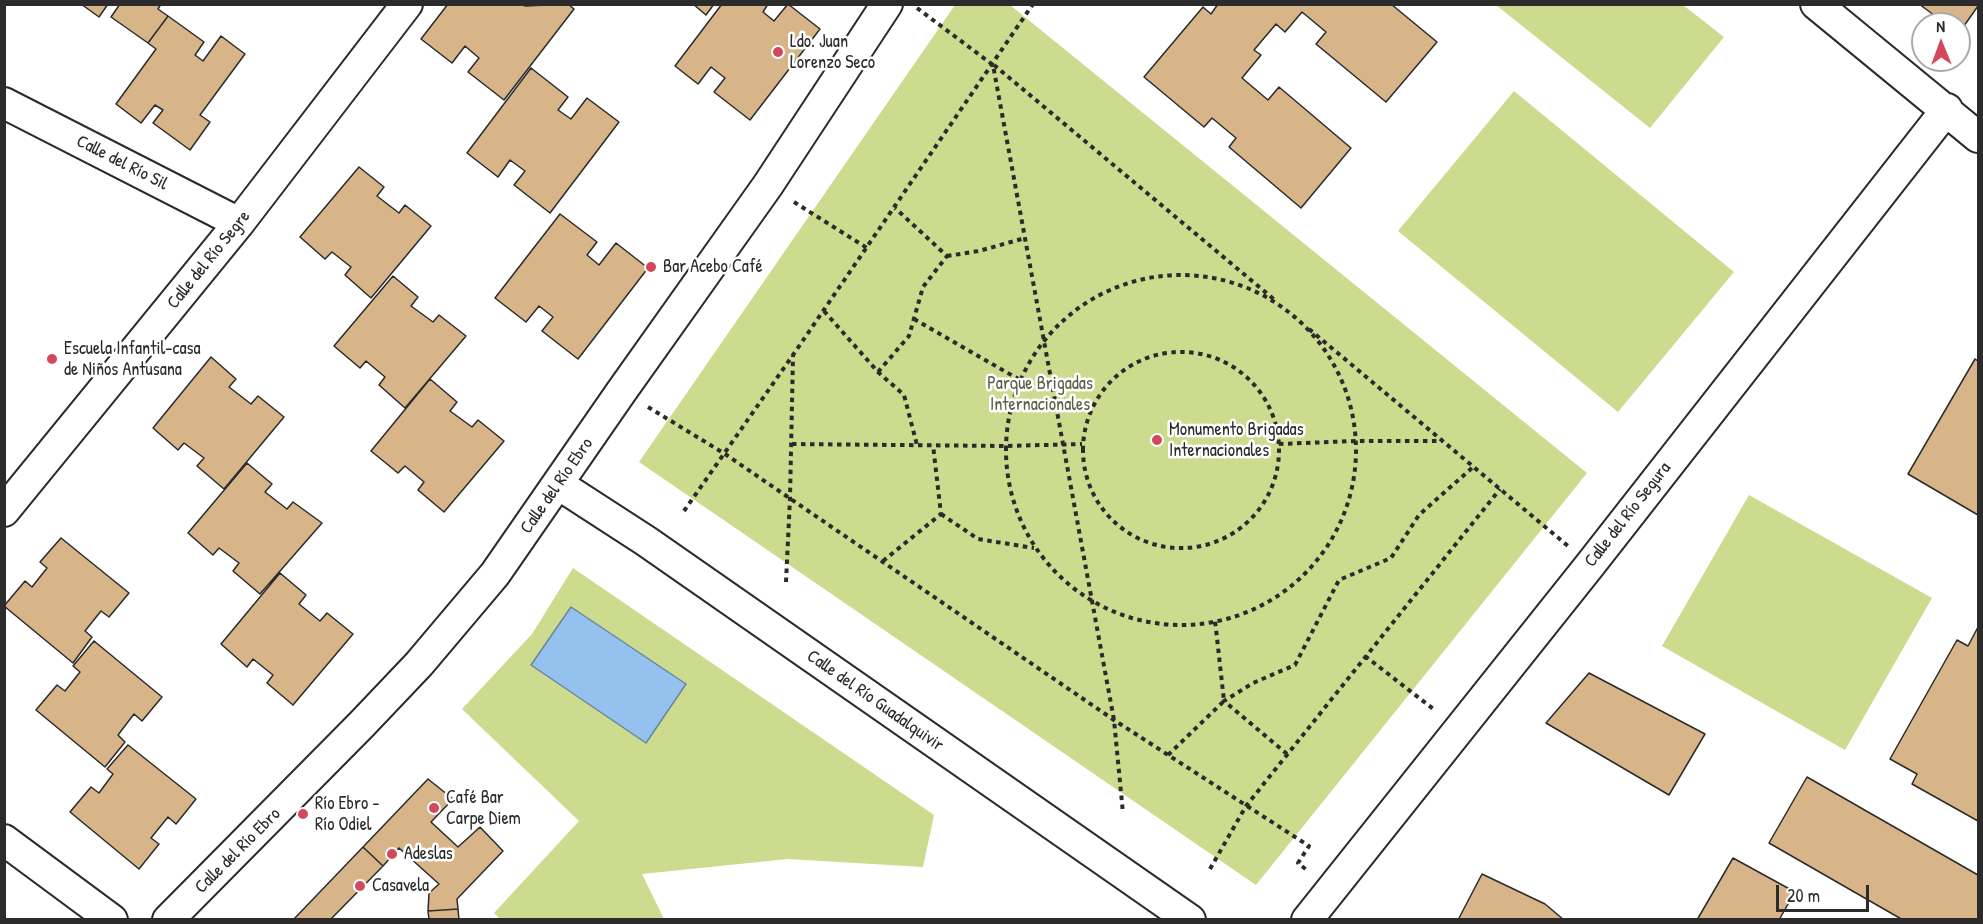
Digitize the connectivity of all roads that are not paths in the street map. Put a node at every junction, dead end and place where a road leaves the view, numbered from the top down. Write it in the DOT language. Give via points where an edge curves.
graph roads {
  1 [pos="407,4"];
  2 [pos="888,4"];
  3 [pos="1816,4"];
  4 [pos="4,103"];
  5 [pos="1947,109"];
  6 [pos="1978,136"];
  7 [pos="239,223"];
  8 [pos="558,484"];
  9 [pos="4,511"];
  10 [pos="4,840"];
  11 [pos="112,920"];
  12 [pos="168,920"];
  13 [pos="1190,920"];
  14 [pos="1308,920"];
  1 -- 7 [label="street, Calle del Río Segre"];
  2 -- 8 [label="street, Calle del Río Ebro" via="768,185"];
  3 -- 5 [label="street"];
  4 -- 7 [label="street, Calle del Río Sil"];
  5 -- 6 [label="street"];
  5 -- 14 [label="street, Calle del Río Segura"];
  7 -- 9 [label="street, Calle del Río Segre"];
  8 -- 12 [label="street, Calle del Río Ebro" via="495,574 419,664"];
  8 -- 13 [label="street, Calle del Río Guadalquivir" via="646,541"];
  10 -- 11 [label="street"];
}
